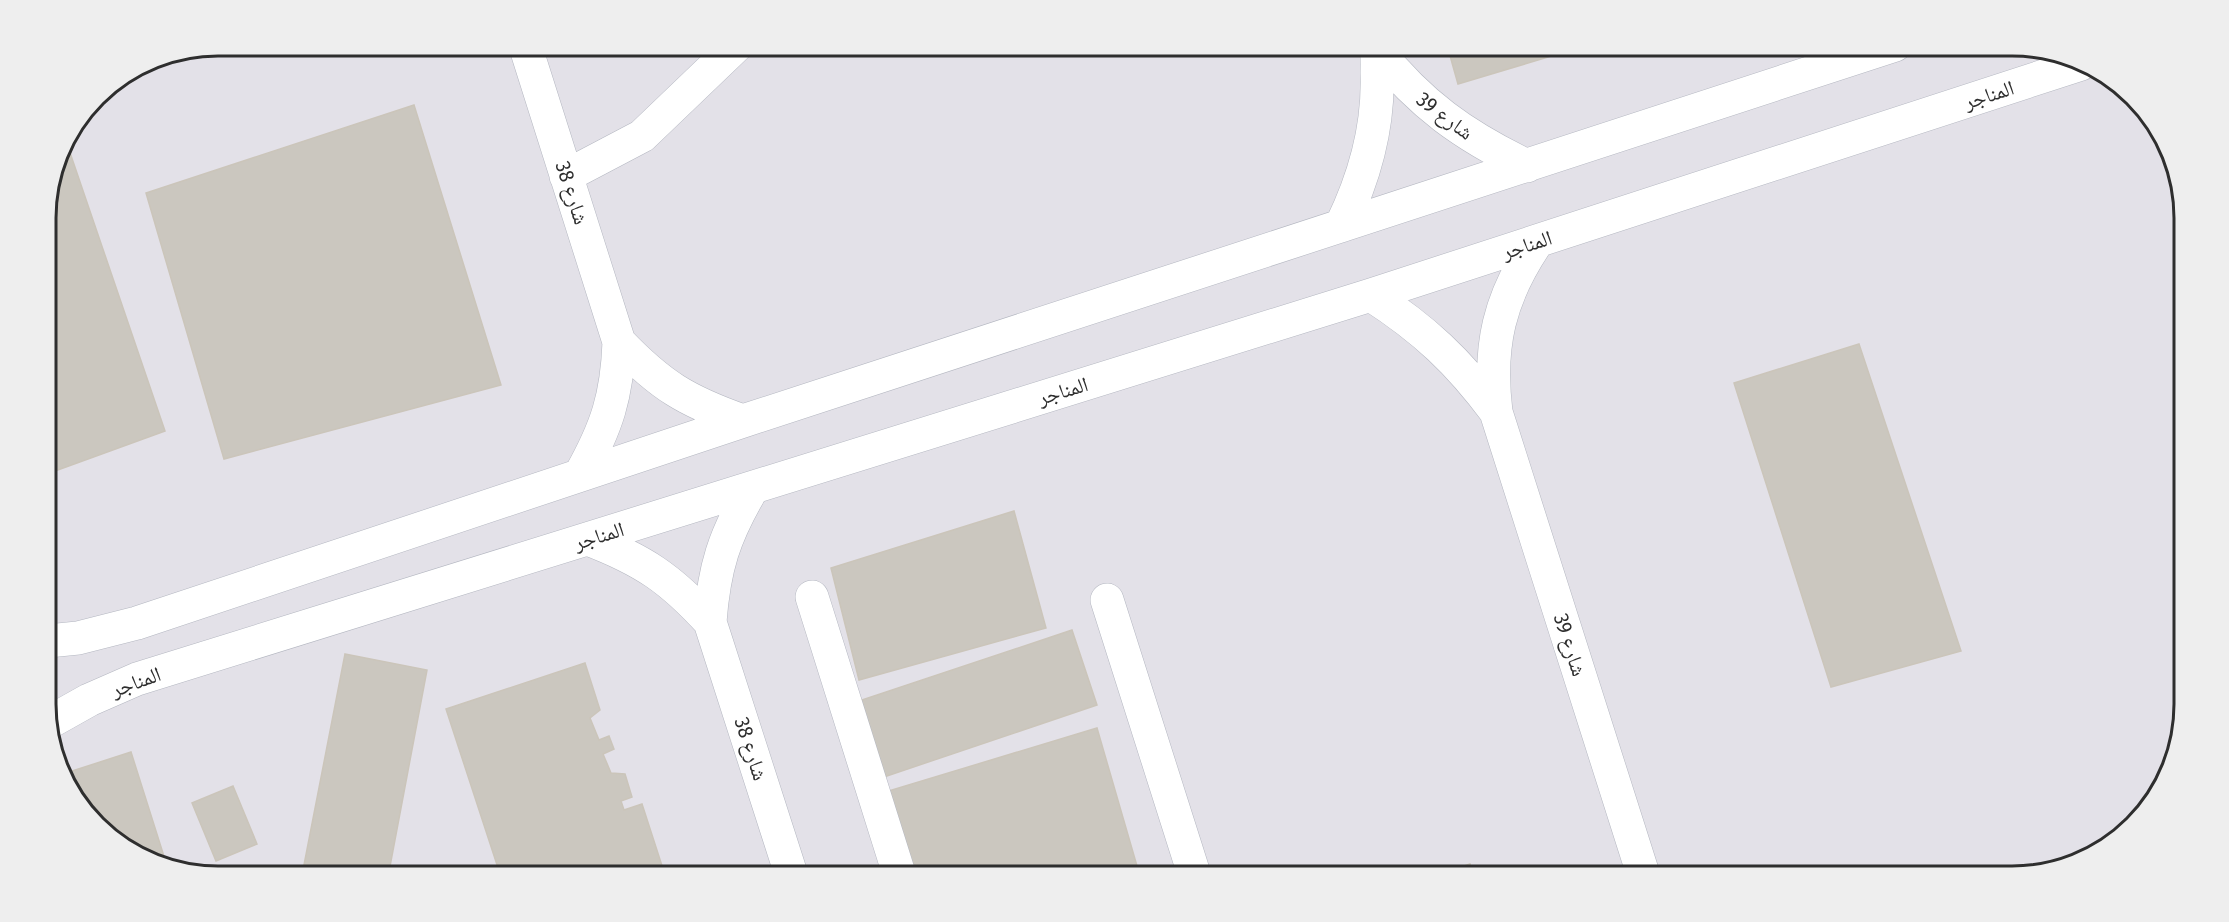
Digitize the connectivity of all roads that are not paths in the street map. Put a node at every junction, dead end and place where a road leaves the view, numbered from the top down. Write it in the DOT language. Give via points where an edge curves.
graph roads {
  1 [pos="528,56"];
  2 [pos="726,56"];
  3 [pos="1376,56"];
  4 [pos="1383,56"];
  5 [pos="1861,56"];
  6 [pos="2071,67"];
  7 [pos="1527,166"];
  8 [pos="566,176"];
  9 [pos="1341,226"];
  10 [pos="1537,242"];
  11 [pos="1371,295"];
  12 [pos="619,342"];
  13 [pos="1497,412"];
  14 [pos="743,421"];
  15 [pos="580,475"];
  16 [pos="752,489"];
  17 [pos="588,539"];
  18 [pos="812,597"];
  19 [pos="1107,600"];
  20 [pos="710,622"];
  21 [pos="55,640"];
  22 [pos="56,718"];
  23 [pos="788,866"];
  24 [pos="897,866"];
  25 [pos="1192,866"];
  26 [pos="1641,866"];
  1 -- 8 [label="street, شارع 38"];
  2 -- 8 [label="street" via="642,136"];
  3 -- 9 [label="street, شارع 39" via="1378,86 1368,158"];
  4 -- 7 [label="street, شارع 39" via="1428,106 1492,150"];
  5 -- 7 [label="street"];
  6 -- 10 [label="street, المناجر"];
  7 -- 9 [label="street"];
  8 -- 12 [label="street, شارع 38"];
  9 -- 14 [label="street"];
  10 -- 11 [label="street, المناجر"];
  10 -- 13 [label="street, شارع 39" via="1516,275 1498,322 1493,382"];
  11 -- 13 [label="street, شارع 39" via="1453,359"];
  11 -- 16 [label="street, المناجر"];
  12 -- 14 [label="street, شارع 38" via="674,391"];
  12 -- 15 [label="street, شارع 38" via="618,377 610,411 598,444"];
  13 -- 26 [label="street, شارع 39"];
  14 -- 15 [label="street"];
  15 -- 21 [label="street" via="137,623"];
  16 -- 17 [label="street, المناجر"];
  16 -- 20 [label="street, شارع 38" via="720,552 712,586"];
  17 -- 20 [label="street, شارع 38" via="623,552 655,571 685,594"];
  17 -- 22 [label="street, المناجر" via="137,680"];
  18 -- 24 [label="street"];
  19 -- 25 [label="street"];
  20 -- 23 [label="street, شارع 38"];
}
